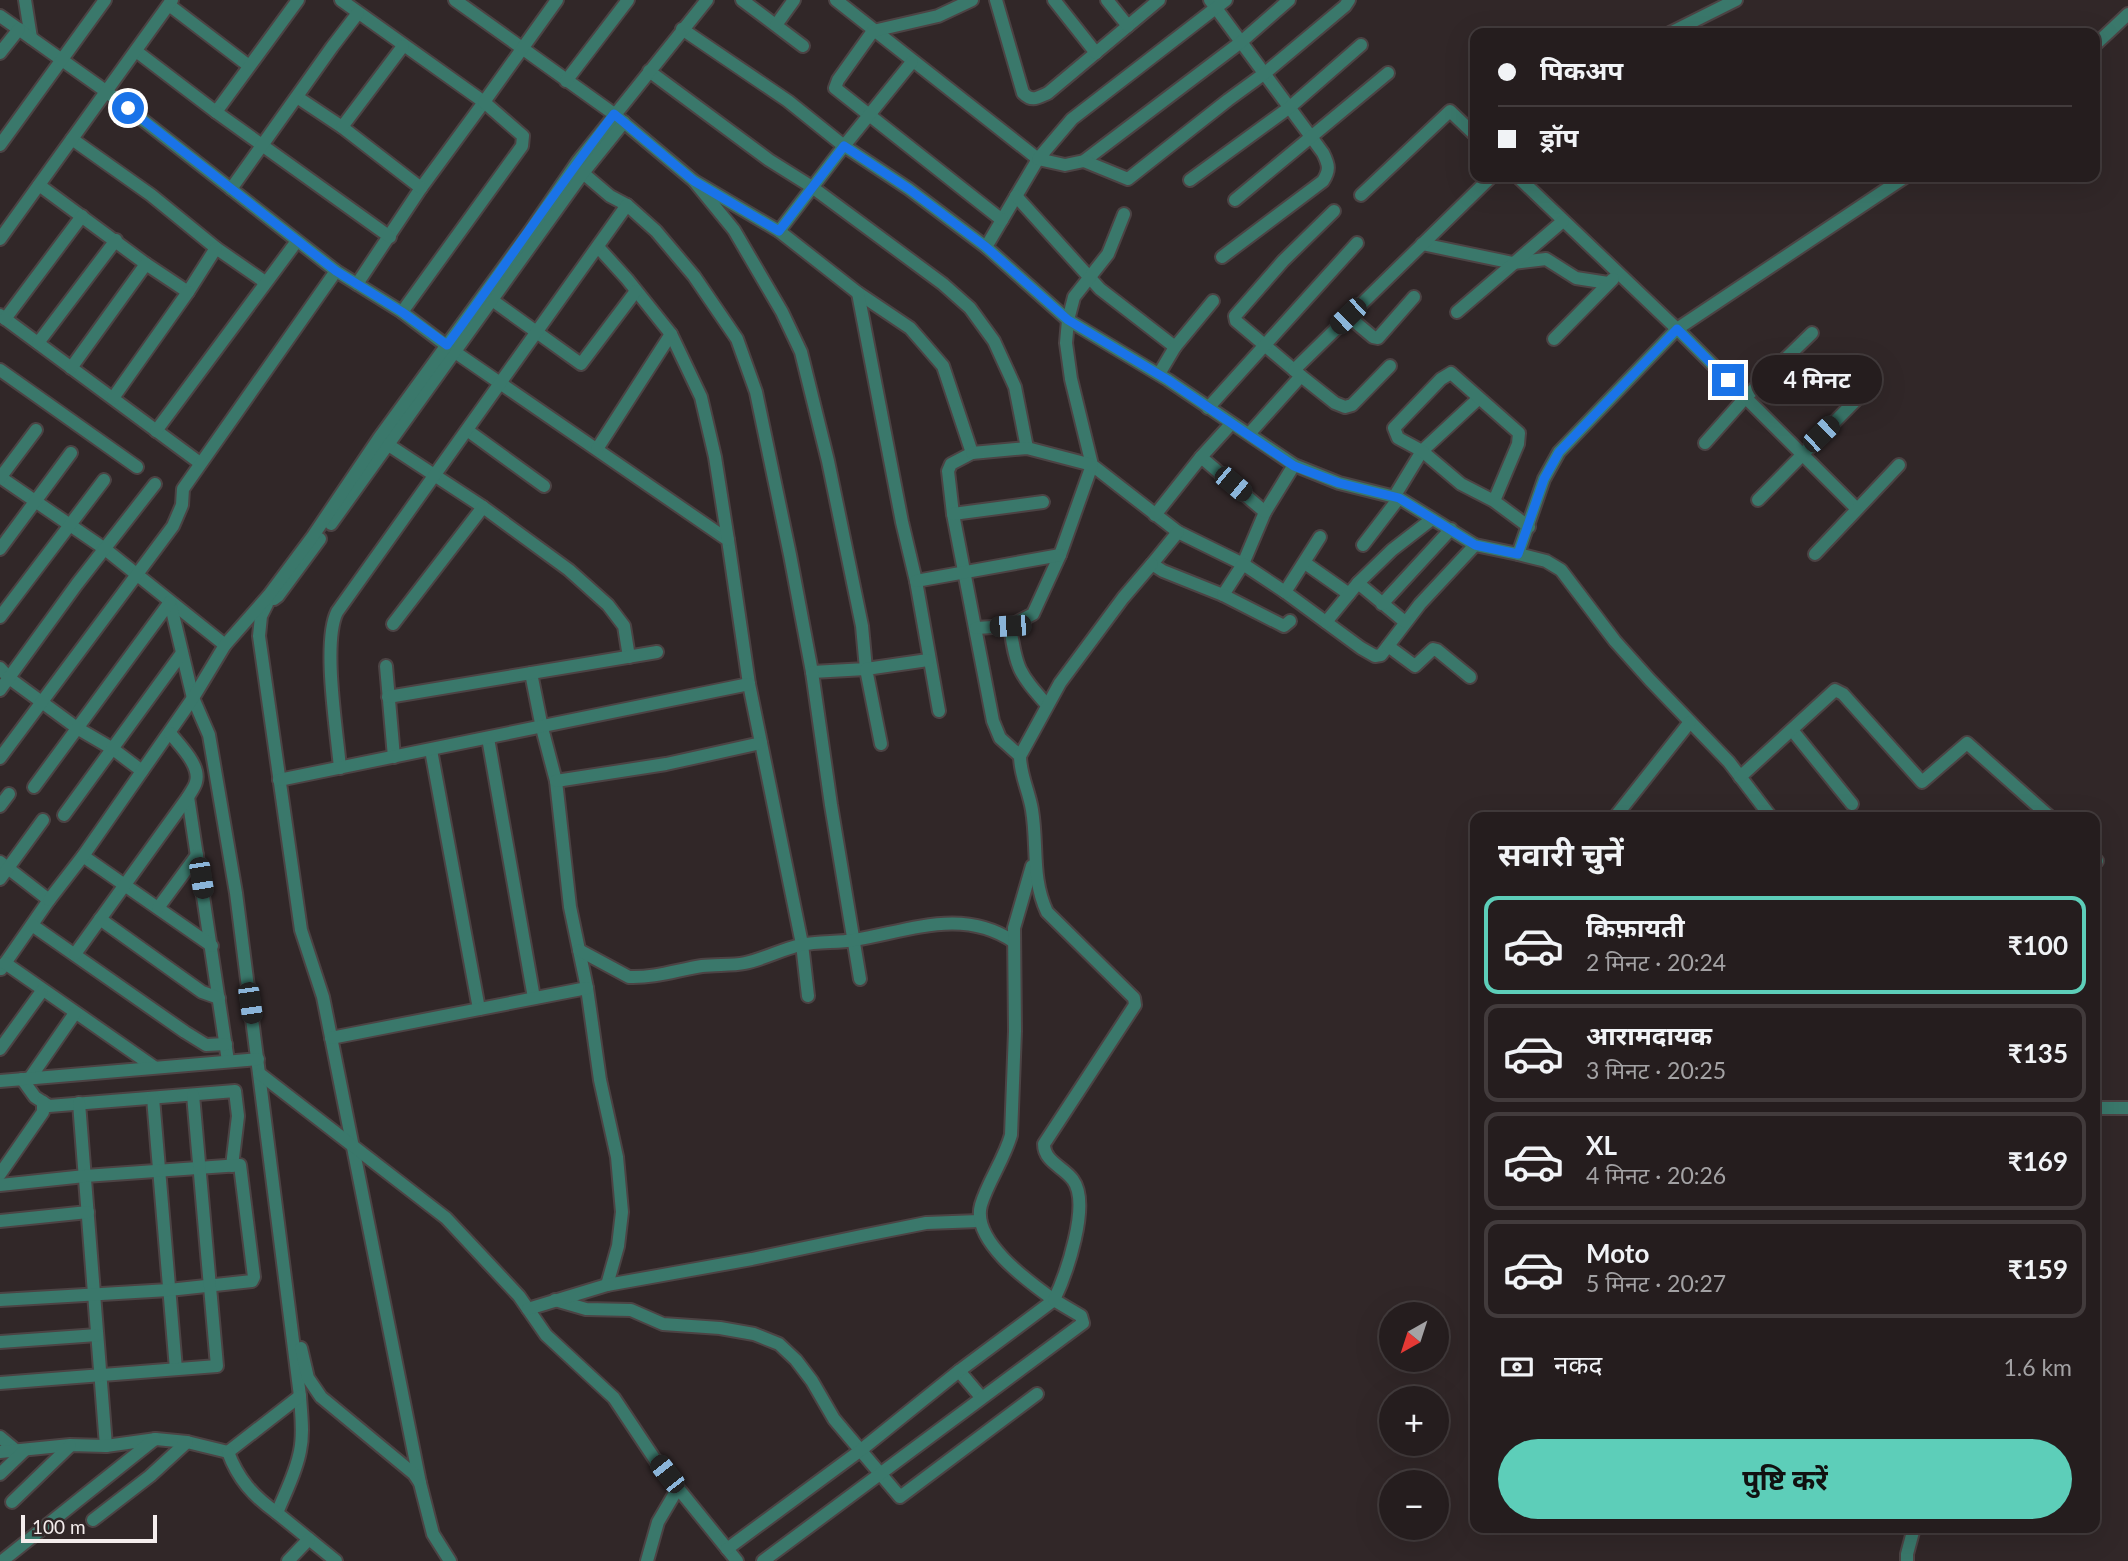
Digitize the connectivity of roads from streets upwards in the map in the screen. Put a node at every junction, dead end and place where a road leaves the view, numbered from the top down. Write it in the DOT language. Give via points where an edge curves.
graph roads {
  1 [pos="25,0"];
  2 [pos="105,0"];
  3 [pos="298,0"];
  4 [pos="341,0"];
  5 [pos="455,0"];
  6 [pos="555,0"];
  7 [pos="628,0"];
  8 [pos="707,0"];
  9 [pos="742,0"];
  10 [pos="794,0"];
  11 [pos="836,0"];
  12 [pos="972,0"];
  13 [pos="996,0"];
  14 [pos="1054,0"];
  15 [pos="1107,0"];
  16 [pos="1289,0"];
  17 [pos="1349,0"];
  18 [pos="1736,0"];
  19 [pos="1157,1"];
  20 [pos="170,2"];
  21 [pos="1218,3"];
  22 [pos="358,13"];
  23 [pos="2128,14"];
  24 [pos="0,16"];
  25 [pos="776,26"];
  26 [pos="1128,26"];
  27 [pos="1680,28"];
  28 [pos="19,29"];
  29 [pos="682,29"];
  30 [pos="873,31"];
  31 [pos="31,38"];
  32 [pos="2100,40"];
  33 [pos="1241,42"];
  34 [pos="1361,44"];
  35 [pos="403,46"];
  36 [pos="803,46"];
  37 [pos="521,47"];
  38 [pos="136,51"];
  39 [pos="1096,52"];
  40 [pos="0,53"];
  41 [pos="61,59"];
  42 [pos="912,62"];
  43 [pos="249,65"];
  44 [pos="649,71"];
  45 [pos="1388,73"];
  46 [pos="1265,74"];
  47 [pos="566,81"];
  48 [pos="107,92"];
  49 [pos="297,97"];
  50 [pos="484,102"];
  51 [pos="1290,107"];
  52 [pos="216,112"];
  53 [pos="869,116"];
  54 [pos="619,118"];
  55 [pos="342,127"];
  56 [pos="1470,130"];
  57 [pos="1311,136"];
  58 [pos="72,139"];
  59 [pos="0,145"];
  60 [pos="262,146"];
  61 [pos="844,146"];
  62 [pos="1038,159"];
  63 [pos="1084,161"];
  64 [pos="583,173"];
  65 [pos="1190,180"];
  66 [pos="694,181"];
  67 [pos="1486,182"];
  68 [pos="1523,182"];
  69 [pos="1898,182"];
  70 [pos="39,184"];
  71 [pos="812,187"];
  72 [pos="421,188"];
  73 [pos="231,189"];
  74 [pos="1361,194"];
  75 [pos="1016,196"];
  76 [pos="1235,200"];
  77 [pos="627,205"];
  78 [pos="1334,211"];
  79 [pos="1124,214"];
  80 [pos="82,216"];
  81 [pos="1002,220"];
  82 [pos="1563,220"];
  83 [pos="779,231"];
  84 [pos="390,237"];
  85 [pos="0,239"];
  86 [pos="116,240"];
  87 [pos="297,242"];
  88 [pos="1357,243"];
  89 [pos="1422,244"];
  90 [pos="598,247"];
  91 [pos="986,247"];
  92 [pos="216,248"];
  93 [pos="1222,257"];
  94 [pos="1513,263"];
  95 [pos="146,264"];
  96 [pos="336,271"];
  97 [pos="1090,278"];
  98 [pos="1613,279"];
  99 [pos="265,282"];
  100 [pos="357,284"];
  101 [pos="636,291"];
  102 [pos="188,292"];
  103 [pos="858,293"];
  104 [pos="1415,297"];
  105 [pos="492,300"];
  106 [pos="1213,300"];
  107 [pos="402,312"];
  108 [pos="1457,312"];
  109 [pos="1348,316"];
  110 [pos="3,317"];
  111 [pos="1068,320"];
  112 [pos="1677,329"];
  113 [pos="536,331"];
  114 [pos="1812,333"];
  115 [pos="671,334"];
  116 [pos="1554,339"];
  117 [pos="38,343"];
  118 [pos="1264,344"];
  119 [pos="451,348"];
  120 [pos="1175,348"];
  121 [pos="1390,366"];
  122 [pos="71,368"];
  123 [pos="0,370"];
  124 [pos="1297,373"];
  125 [pos="1160,374"];
  126 [pos="500,382"];
  127 [pos="1860,396"];
  128 [pos="113,398"];
  129 [pos="1745,398"];
  130 [pos="1478,399"];
  131 [pos="1208,408"];
  132 [pos="1231,424"];
  133 [pos="36,430"];
  134 [pos="156,430"];
  135 [pos="467,430"];
  136 [pos="1250,435"];
  137 [pos="387,443"];
  138 [pos="1705,443"];
  139 [pos="1027,448"];
  140 [pos="597,449"];
  141 [pos="1422,451"];
  142 [pos="71,453"];
  143 [pos="972,453"];
  144 [pos="1801,453"];
  145 [pos="1201,457"];
  146 [pos="200,463"];
  147 [pos="1092,465"];
  148 [pos="1899,465"];
  149 [pos="1294,466"];
  150 [pos="137,467"];
  151 [pos="435,475"];
  152 [pos="0,477"];
  153 [pos="104,480"];
  154 [pos="155,484"];
  155 [pos="544,486"];
  156 [pos="1396,498"];
  157 [pos="35,500"];
  158 [pos="1758,500"];
  159 [pos="1494,501"];
  160 [pos="1043,502"];
  161 [pos="482,507"];
  162 [pos="1856,508"];
  163 [pos="1265,512"];
  164 [pos="953,514"];
  165 [pos="1155,514"];
  166 [pos="1432,519"];
  167 [pos="68,525"];
  168 [pos="1529,527"];
  169 [pos="1451,529"];
  170 [pos="1178,532"];
  171 [pos="1320,537"];
  172 [pos="728,540"];
  173 [pos="1363,545"];
  174 [pos="1475,545"];
  175 [pos="0,548"];
  176 [pos="105,549"];
  177 [pos="1518,554"];
  178 [pos="1815,554"];
  179 [pos="1060,555"];
  180 [pos="1305,563"];
  181 [pos="1152,564"];
  182 [pos="1243,564"];
  183 [pos="966,571"];
  184 [pos="136,575"];
  185 [pos="916,581"];
  186 [pos="1359,583"];
  187 [pos="1285,592"];
  188 [pos="1349,594"];
  189 [pos="1223,595"];
  190 [pos="270,596"];
  191 [pos="170,602"];
  192 [pos="1382,604"];
  193 [pos="0,617"];
  194 [pos="1290,621"];
  195 [pos="1326,622"];
  196 [pos="1405,622"];
  197 [pos="393,624"];
  198 [pos="1010,626"];
  199 [pos="975,628"];
  200 [pos="225,645"];
  201 [pos="1388,646"];
  202 [pos="657,652"];
  203 [pos="182,653"];
  204 [pos="629,657"];
  205 [pos="928,660"];
  206 [pos="386,666"];
  207 [pos="866,669"];
  208 [pos="812,672"];
  209 [pos="5,673"];
  210 [pos="531,673"];
  211 [pos="1470,677"];
  212 [pos="749,684"];
  213 [pos="0,690"];
  214 [pos="388,697"];
  215 [pos="193,698"];
  216 [pos="44,702"];
  217 [pos="1047,705"];
  218 [pos="939,711"];
  219 [pos="1690,722"];
  220 [pos="542,727"];
  221 [pos="77,728"];
  222 [pos="1792,730"];
  223 [pos="170,733"];
  224 [pos="488,738"];
  225 [pos="761,743"];
  226 [pos="881,744"];
  227 [pos="113,749"];
  228 [pos="431,750"];
  229 [pos="1020,756"];
  230 [pos="394,757"];
  231 [pos="0,758"];
  232 [pos="340,768"];
  233 [pos="142,771"];
  234 [pos="1740,777"];
  235 [pos="279,780"];
  236 [pos="556,780"];
  237 [pos="34,787"];
  238 [pos="9,794"];
  239 [pos="188,797"];
  240 [pos="1852,804"];
  241 [pos="0,806"];
  242 [pos="1619,812"];
  243 [pos="1768,812"];
  244 [pos="2044,812"];
  245 [pos="64,815"];
  246 [pos="43,820"];
  247 [pos="197,855"];
  248 [pos="83,856"];
  249 [pos="1035,856"];
  250 [pos="2,870"];
  251 [pos="124,884"];
  252 [pos="49,900"];
  253 [pos="158,908"];
  254 [pos="100,919"];
  255 [pos="33,925"];
  256 [pos="853,940"];
  257 [pos="1014,942"];
  258 [pos="802,944"];
  259 [pos="212,946"];
  260 [pos="579,950"];
  261 [pos="75,954"];
  262 [pos="2,967"];
  263 [pos="860,979"];
  264 [pos="587,988"];
  265 [pos="42,990"];
  266 [pos="808,996"];
  267 [pos="219,998"];
  268 [pos="534,999"];
  269 [pos="479,1009"];
  270 [pos="75,1013"];
  271 [pos="331,1038"];
  272 [pos="226,1044"];
  273 [pos="0,1049"];
  274 [pos="258,1059"];
  275 [pos="229,1061"];
  276 [pos="154,1067"];
  277 [pos="260,1074"];
  278 [pos="15,1080"];
  279 [pos="0,1094"];
  280 [pos="193,1095"];
  281 [pos="153,1098"];
  282 [pos="43,1102"];
  283 [pos="79,1103"];
  284 [pos="2100,1108"];
  285 [pos="2128,1108"];
  286 [pos="351,1145"];
  287 [pos="232,1166"];
  288 [pos="201,1169"];
  289 [pos="161,1172"];
  290 [pos="0,1174"];
  291 [pos="85,1176"];
  292 [pos="0,1185"];
  293 [pos="88,1212"];
  294 [pos="0,1221"];
  295 [pos="979,1221"];
  296 [pos="209,1285"];
  297 [pos="607,1285"];
  298 [pos="169,1290"];
  299 [pos="94,1293"];
  300 [pos="0,1300"];
  301 [pos="555,1300"];
  302 [pos="1054,1300"];
  303 [pos="528,1309"];
  304 [pos="291,1329"];
  305 [pos="97,1335"];
  306 [pos="0,1342"];
  307 [pos="176,1369"];
  308 [pos="959,1371"];
  309 [pos="101,1377"];
  310 [pos="0,1383"];
  311 [pos="1037,1394"];
  312 [pos="300,1396"];
  313 [pos="981,1397"];
  314 [pos="0,1437"];
  315 [pos="156,1439"];
  316 [pos="187,1443"];
  317 [pos="70,1446"];
  318 [pos="106,1446"];
  319 [pos="861,1450"];
  320 [pos="21,1451"];
  321 [pos="0,1452"];
  322 [pos="228,1452"];
  323 [pos="880,1474"];
  324 [pos="0,1475"];
  325 [pos="420,1483"];
  326 [pos="678,1488"];
  327 [pos="12,1502"];
  328 [pos="276,1513"];
  329 [pos="93,1520"];
  330 [pos="1913,1533"];
  331 [pos="309,1539"];
  332 [pos="3,1555"];
  333 [pos="732,1557"];
  334 [pos="288,1561"];
  335 [pos="336,1561"];
  336 [pos="450,1561"];
  337 [pos="647,1561"];
  338 [pos="763,1561"];
  339 [pos="1907,1561"];
  1 -- 31 [label="street"];
  2 -- 41 [label="street"];
  3 -- 43 [label="street"];
  4 -- 22 [label="street"];
  5 -- 37 [label="street"];
  6 -- 37 [label="street"];
  7 -- 47 [label="street"];
  8 -- 29 [label="street"];
  9 -- 25 [label="street"];
  10 -- 25 [label="street"];
  11 -- 30 [label="street"];
  12 -- 30 [label="street" via="938,16"];
  13 -- 39 [label="street" via="1023,93 1029,99 1048,93"];
  14 -- 39 [label="street"];
  15 -- 26 [label="street"];
  16 -- 33 [label="street"];
  17 -- 46 [label="street"];
  18 -- 27 [label="street"];
  19 -- 26 [label="street"];
  20 -- 38 [label="street"];
  20 -- 43 [label="street"];
  21 -- 33 [label="street"];
  21 -- 62 [label="street" via="1072,119"];
  22 -- 35 [label="street"];
  22 -- 49 [label="street"];
  23 -- 32 [label="street"];
  24 -- 28 [label="street"];
  25 -- 36 [label="street"];
  26 -- 39 [label="street"];
  28 -- 31 [label="street"];
  28 -- 40 [label="street"];
  29 -- 44 [label="street"];
  29 -- 61 [label="street" via="788,101"];
  30 -- 42 [label="street"];
  30 -- 53 [label="street" via="835,88"];
  31 -- 41 [label="street"];
  33 -- 46 [label="street"];
  33 -- 63 [label="street"];
  34 -- 51 [label="street"];
  35 -- 50 [label="street"];
  35 -- 55 [label="street"];
  37 -- 47 [label="street"];
  37 -- 50 [label="street"];
  38 -- 48 [label="street"];
  38 -- 52 [label="street"];
  41 -- 48 [label="street"];
  41 -- 59 [label="street"];
  42 -- 53 [label="street"];
  42 -- 62 [label="street"];
  43 -- 52 [label="street"];
  44 -- 54 [label="street"];
  44 -- 71 [label="street"];
  45 -- 57 [label="street"];
  46 -- 51 [label="street"];
  46 -- 63 [label="street" via="1128,179"];
  47 -- 54 [label="street"];
  48 -- 58 [label="street"];
  48 -- 73 [label="street"];
  49 -- 55 [label="street"];
  49 -- 60 [label="street"];
  50 -- 72 [label="street"];
  50 -- 107 [label="street" via="523,136 522,146"];
  51 -- 57 [label="street"];
  51 -- 65 [label="street"];
  52 -- 60 [label="street"];
  53 -- 61 [label="street"];
  53 -- 81 [label="street"];
  54 -- 64 [label="street"];
  54 -- 66 [label="street"];
  54 -- 119 [label="street" via="578,160"];
  55 -- 72 [label="street"];
  56 -- 74 [label="street" via="1450,111"];
  57 -- 76 [label="street"];
  57 -- 93 [label="street" via="1329,173"];
  58 -- 70 [label="street"];
  58 -- 92 [label="street"];
  60 -- 73 [label="street"];
  60 -- 84 [label="street"];
  61 -- 71 [label="street"];
  61 -- 91 [label="street"];
  62 -- 63 [label="street" via="1065,166"];
  62 -- 75 [label="street"];
  64 -- 77 [label="street"];
  64 -- 105 [label="street"];
  66 -- 83 [label="street"];
  66 -- 207 [label="street" via="734,230 801,352 862,626"];
  67 -- 89 [label="street"];
  68 -- 82 [label="street"];
  69 -- 112 [label="street"];
  70 -- 80 [label="street"];
  70 -- 85 [label="street"];
  71 -- 83 [label="street"];
  71 -- 139 [label="street" via="971,308 994,341 1015,387"];
  72 -- 84 [label="street"];
  73 -- 87 [label="street"];
  75 -- 81 [label="street"];
  75 -- 97 [label="street"];
  77 -- 90 [label="street"];
  77 -- 208 [label="street" via="694,276 737,339 755,392"];
  78 -- 118 [label="street" via="1236,313 1236,321"];
  79 -- 97 [label="street" via="1108,254"];
  80 -- 86 [label="street"];
  80 -- 110 [label="street"];
  81 -- 91 [label="street"];
  82 -- 94 [label="street"];
  82 -- 98 [label="street"];
  83 -- 103 [label="street"];
  84 -- 100 [label="street"];
  86 -- 95 [label="street"];
  86 -- 117 [label="street"];
  87 -- 96 [label="street"];
  87 -- 99 [label="street"];
  88 -- 118 [label="street"];
  89 -- 94 [label="street"];
  89 -- 109 [label="street"];
  90 -- 101 [label="street"];
  90 -- 113 [label="street"];
  91 -- 111 [label="street"];
  92 -- 99 [label="street"];
  92 -- 102 [label="street"];
  94 -- 98 [label="street" via="1546,259 1576,278"];
  94 -- 108 [label="street"];
  95 -- 102 [label="street"];
  95 -- 122 [label="street"];
  96 -- 100 [label="street"];
  96 -- 146 [label="street"];
  97 -- 111 [label="street" via="1074,298"];
  97 -- 120 [label="street"];
  98 -- 112 [label="street"];
  98 -- 116 [label="street"];
  99 -- 134 [label="street"];
  100 -- 107 [label="street"];
  101 -- 113 [label="street" via="581,364"];
  101 -- 115 [label="street"];
  102 -- 128 [label="street"];
  103 -- 143 [label="street" via="909,328 943,366"];
  103 -- 185 [label="street"];
  104 -- 109 [label="street" via="1378,338"];
  105 -- 113 [label="street"];
  105 -- 119 [label="street"];
  106 -- 120 [label="street"];
  107 -- 119 [label="street"];
  109 -- 124 [label="street"];
  110 -- 117 [label="street"];
  111 -- 125 [label="street"];
  111 -- 147 [label="street" via="1071,379"];
  112 -- 129 [label="street"];
  112 -- 168 [label="street" via="1559,452 1544,479"];
  113 -- 126 [label="street"];
  114 -- 129 [label="street"];
  115 -- 140 [label="street"];
  115 -- 172 [label="street" via="701,397"];
  117 -- 122 [label="street"];
  118 -- 124 [label="street"];
  118 -- 131 [label="street"];
  119 -- 126 [label="street"];
  119 -- 137 [label="street"];
  119 -- 190 [label="street"];
  120 -- 125 [label="street"];
  121 -- 124 [label="street" via="1345,407"];
  122 -- 128 [label="street"];
  123 -- 150 [label="street"];
  124 -- 136 [label="street"];
  125 -- 131 [label="street"];
  126 -- 135 [label="street"];
  126 -- 140 [label="street"];
  127 -- 144 [label="street"];
  128 -- 134 [label="street"];
  129 -- 138 [label="street"];
  129 -- 144 [label="street"];
  130 -- 141 [label="street"];
  130 -- 141 [label="street" via="1451,373 1441,379 1394,428 1398,438"];
  130 -- 159 [label="street" via="1519,433"];
  131 -- 132 [label="street"];
  132 -- 136 [label="street"];
  132 -- 145 [label="street"];
  133 -- 152 [label="street"];
  134 -- 146 [label="street"];
  135 -- 151 [label="street"];
  135 -- 155 [label="street"];
  136 -- 149 [label="street"];
  137 -- 151 [label="street"];
  137 -- 190 [label="street" via="278,596"];
  139 -- 143 [label="street"];
  139 -- 147 [label="street"];
  140 -- 172 [label="street"];
  141 -- 156 [label="street"];
  141 -- 159 [label="street" via="1461,484"];
  142 -- 157 [label="street"];
  143 -- 164 [label="street" via="951,464 948,471"];
  144 -- 158 [label="street"];
  144 -- 162 [label="street"];
  145 -- 163 [label="street"];
  145 -- 165 [label="street"];
  146 -- 184 [label="street" via="183,489 173,526"];
  147 -- 165 [label="street"];
  147 -- 179 [label="street"];
  148 -- 162 [label="street"];
  149 -- 156 [label="street"];
  149 -- 163 [label="street"];
  151 -- 161 [label="street"];
  151 -- 232 [label="street" via="333,620 330,652"];
  152 -- 157 [label="street"];
  153 -- 167 [label="street"];
  154 -- 176 [label="street"];
  156 -- 166 [label="street"];
  156 -- 173 [label="street"];
  157 -- 167 [label="street"];
  157 -- 175 [label="street"];
  159 -- 168 [label="street"];
  160 -- 164 [label="street"];
  161 -- 197 [label="street"];
  161 -- 204 [label="street" via="569,569 608,605 624,626"];
  162 -- 178 [label="street"];
  163 -- 182 [label="street"];
  164 -- 183 [label="street"];
  165 -- 170 [label="street"];
  166 -- 169 [label="street"];
  166 -- 186 [label="street"];
  167 -- 176 [label="street"];
  167 -- 193 [label="street"];
  168 -- 177 [label="street"];
  169 -- 174 [label="street"];
  169 -- 192 [label="street"];
  170 -- 181 [label="street"];
  170 -- 182 [label="street"];
  171 -- 180 [label="street"];
  172 -- 212 [label="street"];
  174 -- 177 [label="street"];
  174 -- 196 [label="street"];
  176 -- 184 [label="street"];
  176 -- 209 [label="street"];
  177 -- 219 [label="street" via="1561,570 1615,640"];
  179 -- 183 [label="street"];
  179 -- 198 [label="street" via="1033,614"];
  180 -- 187 [label="street"];
  180 -- 188 [label="street"];
  181 -- 189 [label="street"];
  181 -- 217 [label="street"];
  182 -- 187 [label="street"];
  182 -- 189 [label="street"];
  183 -- 185 [label="street"];
  183 -- 199 [label="street"];
  184 -- 191 [label="street"];
  184 -- 216 [label="street"];
  185 -- 205 [label="street"];
  186 -- 188 [label="street"];
  186 -- 192 [label="street"];
  187 -- 195 [label="street"];
  188 -- 195 [label="street"];
  189 -- 194 [label="street" via="1284,626"];
  190 -- 200 [label="street"];
  190 -- 235 [label="street" via="259,636"];
  191 -- 200 [label="street"];
  191 -- 203 [label="street"];
  191 -- 221 [label="street"];
  192 -- 196 [label="street"];
  195 -- 201 [label="street" via="1376,656"];
  196 -- 201 [label="street"];
  198 -- 199 [label="street"];
  198 -- 217 [label="street" via="1015,662"];
  199 -- 229 [label="street" via="993,721 1000,738"];
  200 -- 215 [label="street"];
  201 -- 211 [label="street" via="1415,666 1437,650"];
  202 -- 204 [label="street"];
  203 -- 215 [label="street"];
  203 -- 227 [label="street"];
  204 -- 210 [label="street"];
  205 -- 207 [label="street"];
  205 -- 218 [label="street"];
  206 -- 214 [label="street"];
  207 -- 208 [label="street"];
  207 -- 226 [label="street"];
  208 -- 256 [label="street"];
  209 -- 213 [label="street"];
  209 -- 216 [label="street"];
  210 -- 214 [label="street"];
  210 -- 220 [label="street"];
  212 -- 220 [label="street"];
  212 -- 225 [label="street"];
  214 -- 230 [label="street"];
  215 -- 223 [label="street"];
  215 -- 274 [label="street" via="209,735"];
  216 -- 221 [label="street"];
  216 -- 231 [label="street"];
  217 -- 229 [label="street"];
  219 -- 234 [label="street"];
  219 -- 242 [label="street"];
  220 -- 224 [label="street"];
  220 -- 236 [label="street"];
  221 -- 227 [label="street"];
  221 -- 237 [label="street"];
  222 -- 234 [label="street"];
  222 -- 240 [label="street"];
  222 -- 244 [label="street" via="1835,690 1922,782 1967,743"];
  223 -- 233 [label="street"];
  223 -- 239 [label="street" via="196,772 197,782"];
  224 -- 228 [label="street"];
  224 -- 268 [label="street"];
  225 -- 236 [label="street" via="666,764"];
  225 -- 258 [label="street"];
  227 -- 233 [label="street"];
  227 -- 245 [label="street"];
  228 -- 230 [label="street"];
  228 -- 269 [label="street"];
  229 -- 249 [label="street"];
  230 -- 232 [label="street"];
  232 -- 235 [label="street"];
  233 -- 248 [label="street"];
  234 -- 243 [label="street"];
  235 -- 271 [label="street" via="300,930 323,997"];
  236 -- 260 [label="street"];
  238 -- 241 [label="street"];
  239 -- 247 [label="street"];
  239 -- 251 [label="street"];
  246 -- 250 [label="street"];
  247 -- 253 [label="street"];
  247 -- 259 [label="street"];
  248 -- 251 [label="street"];
  248 -- 252 [label="street"];
  249 -- 257 [label="street"];
  249 -- 302 [label="street" via="1035,876 1046,912 1135,1004 1044,1144 1047,1158 1073,1179 1078,1190 1076,1240"];
  250 -- 252 [label="street"];
  251 -- 253 [label="street"];
  251 -- 254 [label="street"];
  252 -- 255 [label="street"];
  253 -- 259 [label="street"];
  254 -- 261 [label="street"];
  254 -- 267 [label="street" via="202,992"];
  255 -- 261 [label="street"];
  255 -- 262 [label="street"];
  256 -- 257 [label="street" via="930,924 986,927"];
  256 -- 258 [label="street"];
  256 -- 263 [label="street"];
  257 -- 295 [label="street" via="1011,1135"];
  258 -- 260 [label="street" via="744,964 638,977 629,977"];
  258 -- 266 [label="street"];
  259 -- 267 [label="street"];
  260 -- 264 [label="street"];
  261 -- 272 [label="street" via="206,1045"];
  262 -- 265 [label="street"];
  264 -- 268 [label="street"];
  264 -- 297 [label="street" via="617,1157 622,1212"];
  265 -- 270 [label="street"];
  265 -- 273 [label="street"];
  267 -- 272 [label="street"];
  268 -- 269 [label="street"];
  269 -- 271 [label="street"];
  270 -- 276 [label="street"];
  270 -- 278 [label="street"];
  271 -- 286 [label="street"];
  272 -- 275 [label="street"];
  274 -- 275 [label="street"];
  274 -- 277 [label="street"];
  275 -- 276 [label="street"];
  276 -- 278 [label="street"];
  277 -- 286 [label="street"];
  277 -- 304 [label="street"];
  278 -- 279 [label="street"];
  278 -- 282 [label="street"];
  280 -- 281 [label="street"];
  280 -- 287 [label="street" via="235,1091 238,1116"];
  280 -- 288 [label="street"];
  281 -- 283 [label="street"];
  281 -- 289 [label="street"];
  282 -- 283 [label="street" via="49,1106"];
  282 -- 290 [label="street" via="43,1112"];
  283 -- 291 [label="street"];
  284 -- 285 [label="street"];
  286 -- 303 [label="street" via="446,1218"];
  286 -- 325 [label="street"];
  287 -- 288 [label="street"];
  287 -- 296 [label="street" via="240,1165 254,1277 252,1281"];
  288 -- 289 [label="street"];
  288 -- 296 [label="street"];
  289 -- 291 [label="street"];
  289 -- 298 [label="street"];
  291 -- 292 [label="street"];
  291 -- 293 [label="street"];
  293 -- 294 [label="street"];
  293 -- 299 [label="street"];
  295 -- 297 [label="street" via="926,1223"];
  295 -- 302 [label="street" via="994,1247"];
  296 -- 298 [label="street"];
  296 -- 307 [label="street" via="217,1366"];
  297 -- 301 [label="street"];
  298 -- 299 [label="street"];
  298 -- 307 [label="street"];
  299 -- 300 [label="street"];
  299 -- 305 [label="street"];
  301 -- 303 [label="street"];
  301 -- 319 [label="street" via="586,1309 631,1310 663,1324 754,1334 779,1344 796,1360 834,1419"];
  302 -- 308 [label="street"];
  302 -- 313 [label="street" via="1081,1316 1083,1323"];
  303 -- 326 [label="street" via="546,1335 614,1398"];
  304 -- 312 [label="street"];
  304 -- 325 [label="street" via="313,1388"];
  305 -- 306 [label="street"];
  305 -- 309 [label="street"];
  307 -- 309 [label="street"];
  308 -- 313 [label="street"];
  308 -- 319 [label="street"];
  309 -- 310 [label="street"];
  309 -- 318 [label="street"];
  311 -- 323 [label="street" via="900,1497"];
  312 -- 322 [label="street"];
  312 -- 328 [label="street" via="300,1450"];
  313 -- 323 [label="street"];
  314 -- 320 [label="street"];
  315 -- 316 [label="street"];
  315 -- 318 [label="street"];
  315 -- 332 [label="street"];
  316 -- 322 [label="street"];
  316 -- 329 [label="street"];
  317 -- 318 [label="street"];
  317 -- 320 [label="street"];
  317 -- 327 [label="street"];
  319 -- 323 [label="street"];
  319 -- 333 [label="street"];
  320 -- 321 [label="street"];
  320 -- 324 [label="street"];
  322 -- 328 [label="street" via="244,1483"];
  323 -- 338 [label="street"];
  325 -- 336 [label="street" via="433,1534"];
  326 -- 333 [label="street"];
  326 -- 337 [label="street" via="657,1522"];
  328 -- 331 [label="street"];
  330 -- 339 [label="street"];
  331 -- 334 [label="street"];
  331 -- 335 [label="street"];
}
